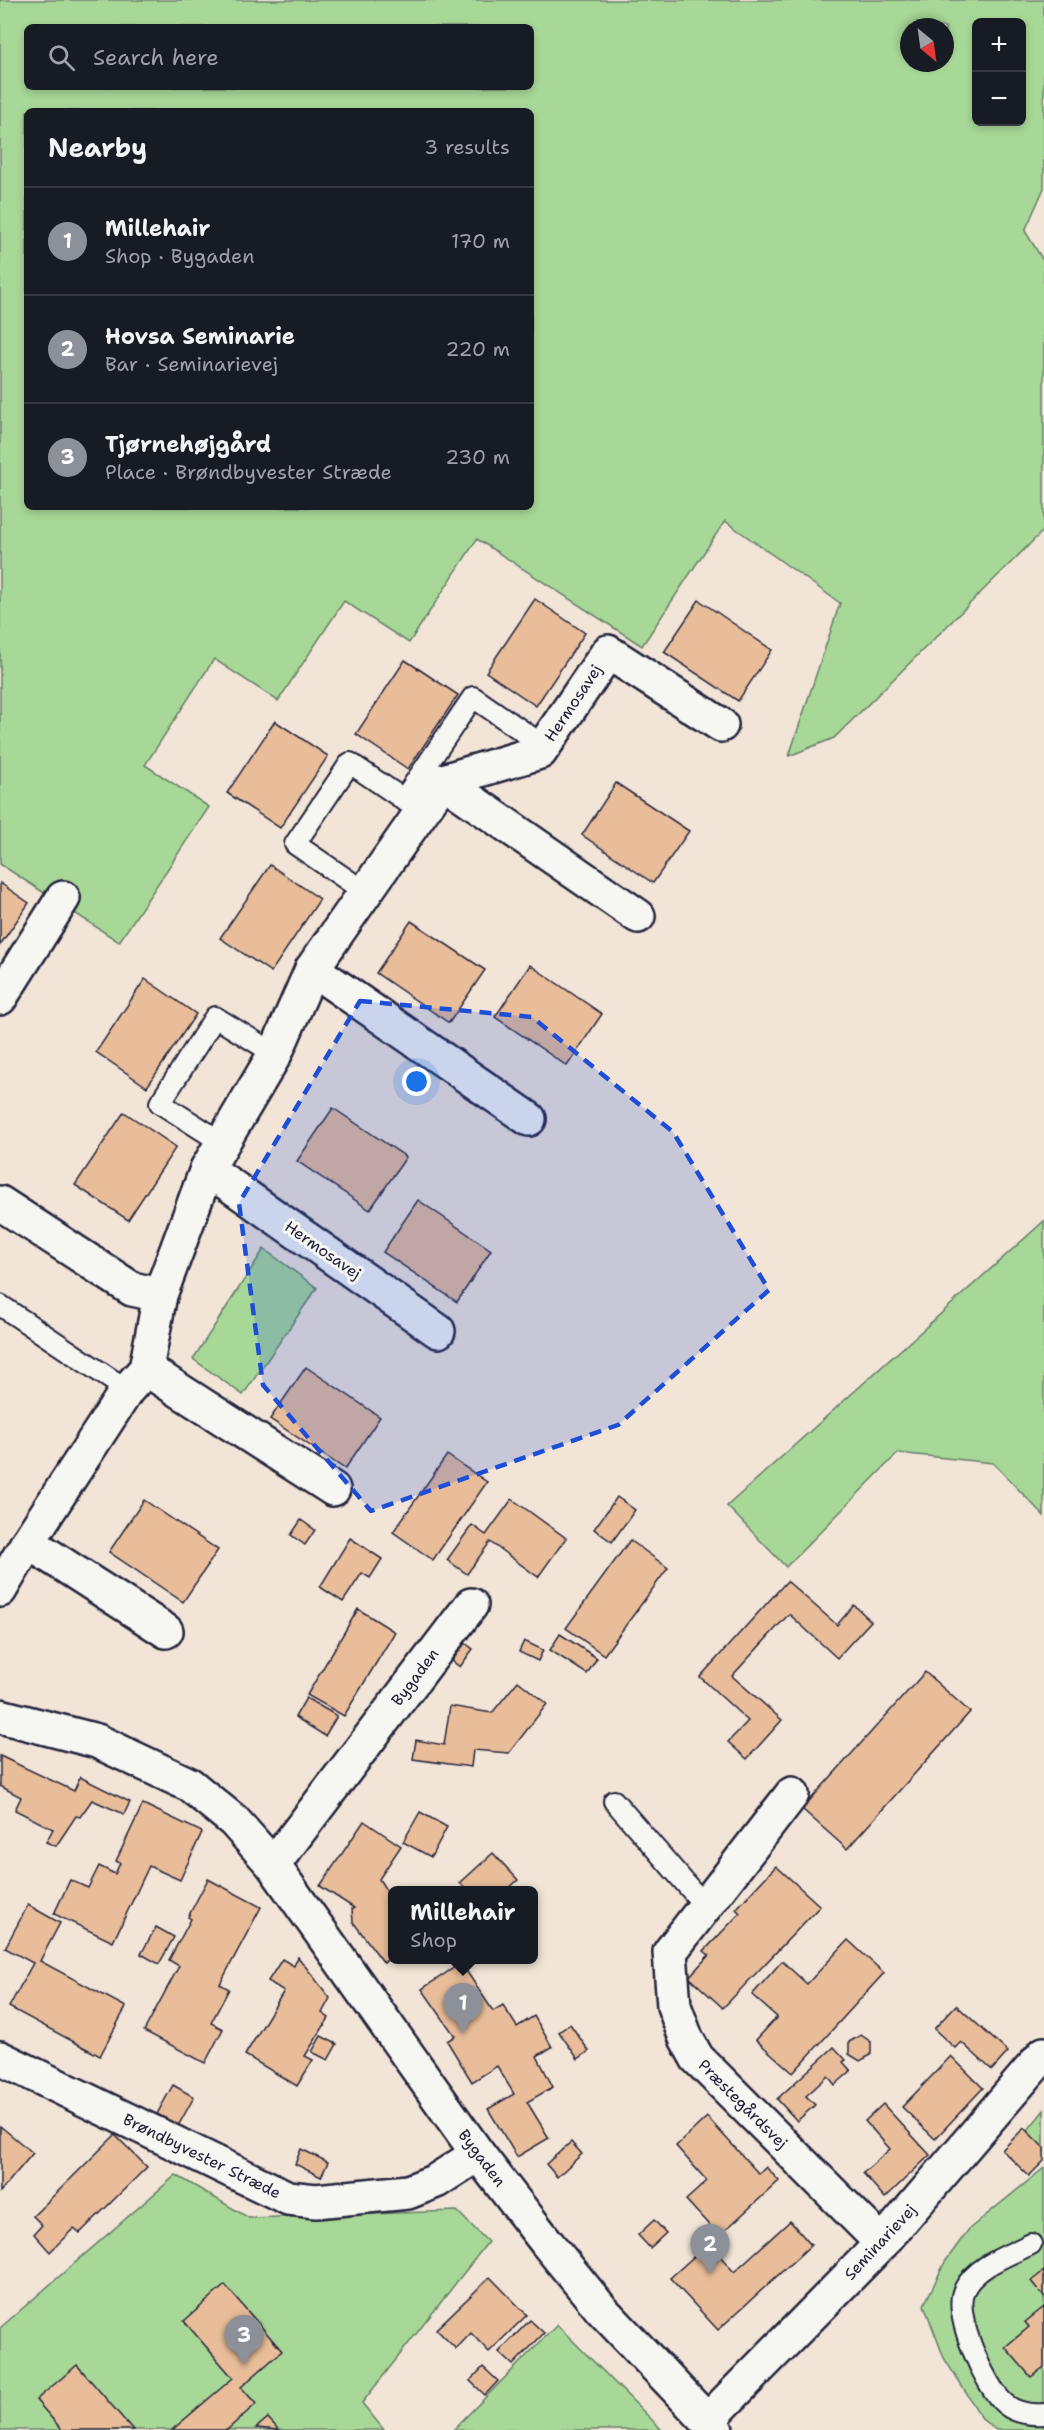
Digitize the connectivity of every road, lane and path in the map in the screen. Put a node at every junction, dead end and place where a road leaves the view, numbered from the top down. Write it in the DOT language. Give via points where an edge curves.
graph roads {
  1 [pos="722,725"];
  2 [pos="544,746"];
  3 [pos="443,781"];
  4 [pos="413,806"];
  5 [pos="365,892"];
  6 [pos="63,898"];
  7 [pos="639,916"];
  8 [pos="312,969"];
  9 [pos="0,998"];
  10 [pos="275,1054"];
  11 [pos="529,1119"];
  12 [pos="215,1156"];
  13 [pos="0,1203"];
  14 [pos="160,1295"];
  15 [pos="0,1305"];
  16 [pos="438,1330"];
  17 [pos="136,1379"];
  18 [pos="333,1489"];
  19 [pos="28,1542"];
  20 [pos="0,1590"];
  21 [pos="471,1605"];
  22 [pos="166,1631"];
  23 [pos="0,1716"];
  24 [pos="792,1794"];
  25 [pos="614,1801"];
  26 [pos="273,1865"];
  27 [pos="705,1906"];
  28 [pos="1044,2054"];
  29 [pos="0,2058"];
  30 [pos="478,2154"];
  31 [pos="882,2243"];
  32 [pos="1031,2244"];
  33 [pos="1044,2414"];
  34 [pos="711,2425"];
  1 -- 2 [label="street, Hermosavej" via="608,652"];
  2 -- 3 [label="street, Hermosavej" via="540,752"];
  2 -- 4 [label="lane" via="473,697"];
  3 -- 4 [label="street"];
  3 -- 7 [label="street"];
  4 -- 5 [label="street"];
  4 -- 5 [label="lane" via="350,764 295,844"];
  5 -- 8 [label="street"];
  6 -- 9 [label="street"];
  8 -- 10 [label="street"];
  8 -- 11 [label="street"];
  10 -- 12 [label="street"];
  10 -- 12 [label="lane" via="215,1017 160,1103"];
  12 -- 14 [label="street"];
  12 -- 16 [label="street, Hermosavej"];
  13 -- 14 [label="street" via="132,1289"];
  14 -- 17 [label="street"];
  15 -- 17 [label="lane"];
  17 -- 18 [label="street"];
  17 -- 19 [label="street"];
  19 -- 20 [label="street"];
  19 -- 22 [label="street"];
  21 -- 26 [label="street, Bygaden"];
  23 -- 26 [label="street, Bygaden" via="97,1741 190,1785 234,1821"];
  24 -- 27 [label="street, Præstegårdsvej"];
  25 -- 27 [label="lane"];
  26 -- 30 [label="street, Bygaden"];
  27 -- 31 [label="street, Præstegårdsvej" via="670,1952 674,2007 686,2038 697,2058"];
  28 -- 31 [label="street, Seminarievej"];
  29 -- 30 [label="street, Brøndbyvester Stræde" via="288,2198 316,2201 408,2192 436,2181"];
  30 -- 34 [label="street, Bygaden" via="602,2310"];
  31 -- 34 [label="street, Seminarievej"];
  32 -- 33 [label="lane" via="981,2270 963,2292 962,2307 973,2353 1003,2403 1025,2413"];
}
